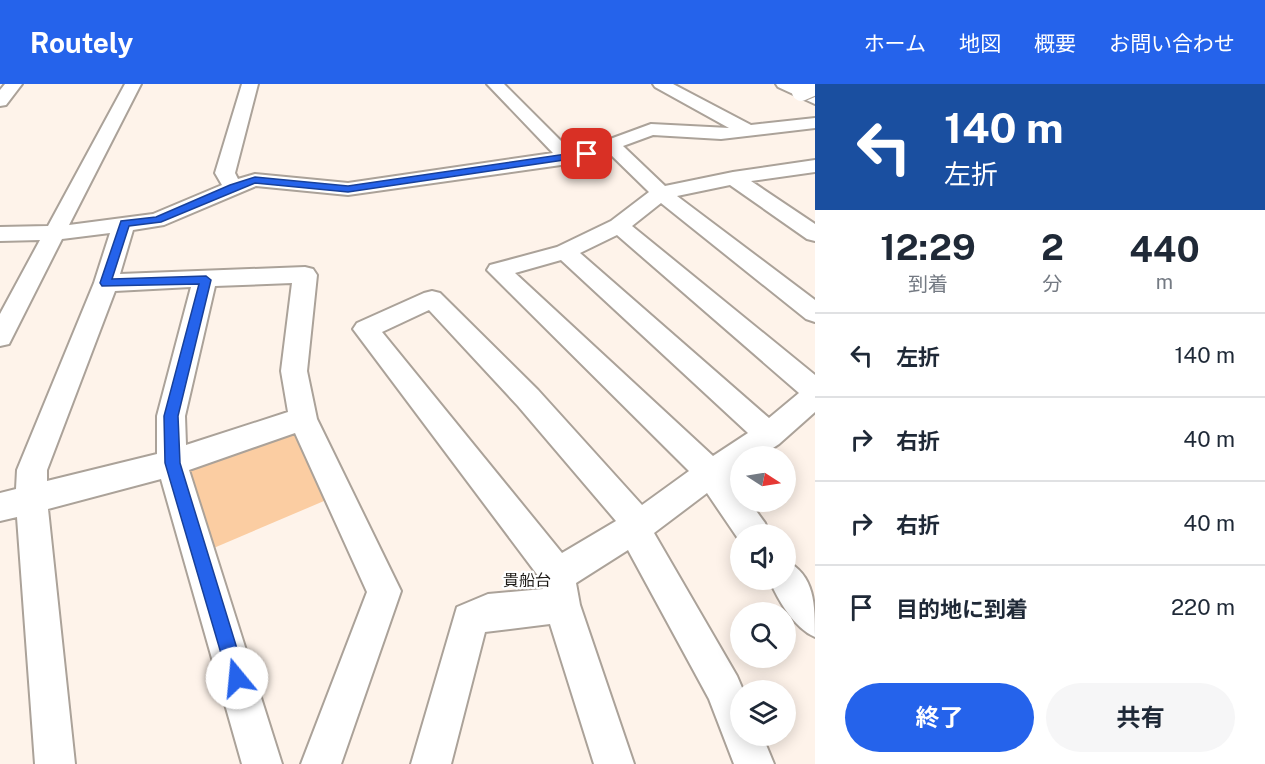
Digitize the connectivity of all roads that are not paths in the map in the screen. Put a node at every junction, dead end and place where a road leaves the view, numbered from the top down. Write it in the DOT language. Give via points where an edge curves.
graph roads {
  1 [pos="14,84"];
  2 [pos="133,84"];
  3 [pos="250,84"];
  4 [pos="495,84"];
  5 [pos="661,84"];
  6 [pos="784,84"];
  7 [pos="810,92"];
  8 [pos="0,101"];
  9 [pos="815,123"];
  10 [pos="749,131"];
  11 [pos="612,146"];
  12 [pos="568,158"];
  13 [pos="812,169"];
  14 [pos="733,178"];
  15 [pos="233,187"];
  16 [pos="661,193"];
  17 [pos="124,223"];
  18 [pos="619,226"];
  19 [pos="54,232"];
  20 [pos="0,234"];
  21 [pos="815,234"];
  22 [pos="565,252"];
  23 [pos="206,280"];
  24 [pos="106,283"];
  25 [pos="815,313"];
  26 [pos="0,337"];
  27 [pos="815,391"];
  28 [pos="815,396"];
  29 [pos="303,419"];
  30 [pos="769,435"];
  31 [pos="172,463"];
  32 [pos="711,473"];
  33 [pos="32,498"];
  34 [pos="0,507"];
  35 [pos="747,524"];
  36 [pos="636,527"];
  37 [pos="560,590"];
  38 [pos="794,590"];
  39 [pos="815,619"];
  40 [pos="730,704"];
  41 [pos="747,746"];
  42 [pos="55,764"];
  43 [pos="262,764"];
  44 [pos="321,764"];
  45 [pos="431,764"];
  46 [pos="614,764"];
  47 [pos="754,764"];
  1 -- 8 [label="street"];
  2 -- 19 [label="street"];
  3 -- 15 [label="street" via="225,173"];
  4 -- 12 [label="street"];
  5 -- 10 [label="street"];
  6 -- 7 [label="street"];
  9 -- 10 [label="street"];
  10 -- 11 [label="street" via="721,134 651,129"];
  11 -- 12 [label="street"];
  11 -- 16 [label="street"];
  12 -- 15 [label="street" via="348,189 255,180"];
  13 -- 14 [label="street"];
  14 -- 16 [label="street"];
  14 -- 21 [label="street"];
  15 -- 17 [label="street" via="158,220"];
  16 -- 18 [label="street"];
  16 -- 25 [label="street"];
  17 -- 19 [label="street"];
  17 -- 24 [label="street"];
  18 -- 22 [label="street"];
  18 -- 27 [label="street"];
  19 -- 20 [label="street"];
  19 -- 26 [label="street"];
  22 -- 30 [label="street"];
  22 -- 32 [label="street" via="498,270"];
  23 -- 24 [label="street"];
  23 -- 29 [label="street" via="305,275 294,371"];
  23 -- 31 [label="street" via="171,416"];
  24 -- 33 [label="street" via="33,470"];
  28 -- 30 [label="street"];
  29 -- 31 [label="street"];
  29 -- 44 [label="street" via="384,591"];
  30 -- 32 [label="street"];
  31 -- 33 [label="street"];
  31 -- 43 [label="street"];
  32 -- 35 [label="street"];
  32 -- 36 [label="street"];
  33 -- 34 [label="street"];
  33 -- 42 [label="street"];
  36 -- 37 [label="street"];
  36 -- 37 [label="street" via="528,398 432,299 366,329"];
  36 -- 40 [label="street"];
  37 -- 45 [label="street" via="470,620"];
  37 -- 46 [label="street"];
  38 -- 39 [label="street"];
  41 -- 47 [label="street"];
}
